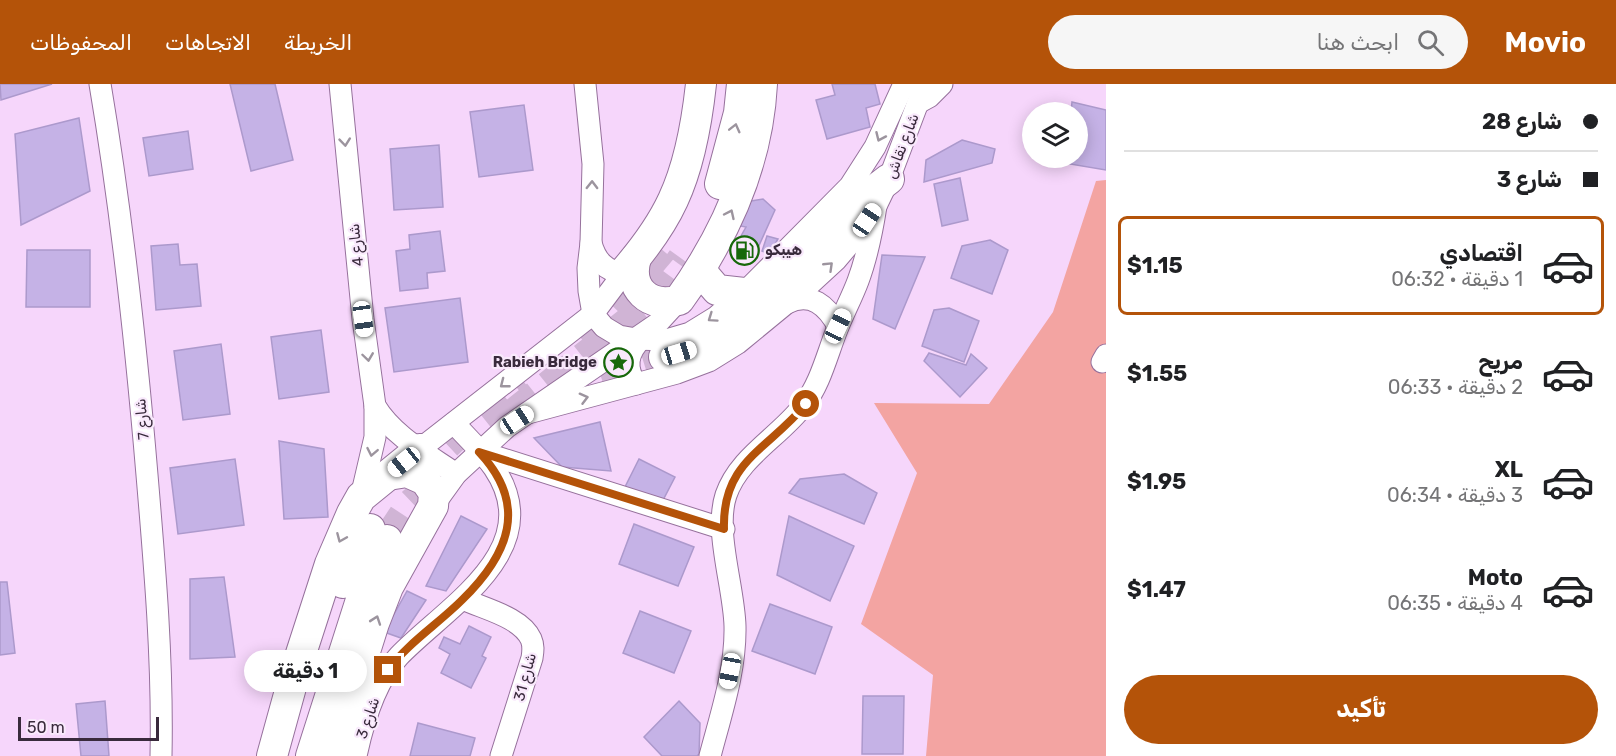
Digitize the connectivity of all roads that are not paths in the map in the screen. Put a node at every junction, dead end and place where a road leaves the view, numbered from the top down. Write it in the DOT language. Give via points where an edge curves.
graph roads {
  1 [pos="100,84"];
  2 [pos="340,84"];
  3 [pos="701,84"];
  4 [pos="719,84"];
  5 [pos="742,84"];
  6 [pos="762,84"];
  7 [pos="903,84"];
  8 [pos="942,84"];
  9 [pos="584,85"];
  10 [pos="921,94"];
  11 [pos="889,179"];
  12 [pos="876,206"];
  13 [pos="591,243"];
  14 [pos="683,257"];
  15 [pos="630,266"];
  16 [pos="744,293"];
  17 [pos="679,300"];
  18 [pos="785,304"];
  19 [pos="593,314"];
  20 [pos="838,326"];
  21 [pos="638,339"];
  22 [pos="664,357"];
  23 [pos="636,384"];
  24 [pos="375,406"];
  25 [pos="528,413"];
  26 [pos="454,423"];
  27 [pos="420,449"];
  28 [pos="479,452"];
  29 [pos="456,474"];
  30 [pos="388,475"];
  31 [pos="361,497"];
  32 [pos="433,506"];
  33 [pos="724,534"];
  34 [pos="463,599"];
  35 [pos="161,756"];
  36 [pos="272,756"];
  37 [pos="286,756"];
  38 [pos="311,756"];
  39 [pos="332,756"];
  40 [pos="356,756"];
  41 [pos="501,756"];
  42 [pos="710,756"];
  1 -- 35 [label="street, شارع 7" via="124,237 142,411 155,579"];
  2 -- 24 [label="street, شارع 4, one-way"];
  3 -- 15 [label="highway" via="683,175 673,200"];
  4 -- 14 [label="highway" via="714,124 691,198"];
  14 -- 5 [label="highway, one-way" via="718,190 739,113"];
  14 -- 6 [label="highway, one-way" via="730,214 757,130"];
  7 -- 16 [label="street, one-way" via="875,147 850,186"];
  8 -- 10 [label="street" via="929,97"];
  13 -- 9 [label="street, one-way" via="592,164"];
  10 -- 11 [label="street, شارع نقاش"];
  11 -- 12 [label="street, شارع نقاش"];
  11 -- 22 [label="highway" via="854,206 746,317 710,341"];
  18 -- 12 [label="street, one-way" via="836,260"];
  12 -- 20 [label="street" via="863,264"];
  13 -- 15 [label="street" via="598,261 614,272"];
  13 -- 19 [label="street" via="588,291"];
  14 -- 16 [label="highway" via="717,290"];
  14 -- 17 [label="highway"];
  15 -- 17 [label="highway" via="643,294 656,302"];
  15 -- 19 [label="street"];
  16 -- 21 [label="street, one-way" via="690,333 666,340"];
  17 -- 21 [label="street"];
  18 -- 20 [label="street" via="793,299 812,299 827,309"];
  18 -- 23 [label="street" via="710,361"];
  19 -- 21 [label="street" via="611,332"];
  19 -- 26 [label="street, one-way"];
  20 -- 33 [label="street" via="806,404 742,467 730,485 725,499"];
  21 -- 23 [label="street" via="628,366"];
  21 -- 25 [label="street"];
  25 -- 23 [label="street, one-way"];
  24 -- 27 [label="street" via="394,431"];
  24 -- 31 [label="street, شارع 4, one-way" via="374,443"];
  25 -- 28 [label="street"];
  26 -- 27 [label="street"];
  26 -- 28 [label="street, شارع 3"];
  27 -- 29 [label="street"];
  27 -- 30 [label="highway"];
  28 -- 29 [label="street"];
  28 -- 33 [label="street"];
  28 -- 34 [label="street, شارع 3" via="493,466 503,485 508,525 493,563"];
  29 -- 32 [label="street"];
  30 -- 31 [label="highway"];
  30 -- 32 [label="highway" via="407,472 425,480 434,493"];
  31 -- 36 [label="highway, one-way" via="330,564"];
  39 -- 32 [label="highway, one-way" via="388,587"];
  33 -- 42 [label="street" via="735,627 733,657"];
  34 -- 40 [label="street, شارع 3" via="398,656 388,670 369,712"];
  34 -- 41 [label="street, شارع 31" via="512,621 532,641 532,658"];
  37 -- 38 [label="highway" via="346,571 378,535"];
}
